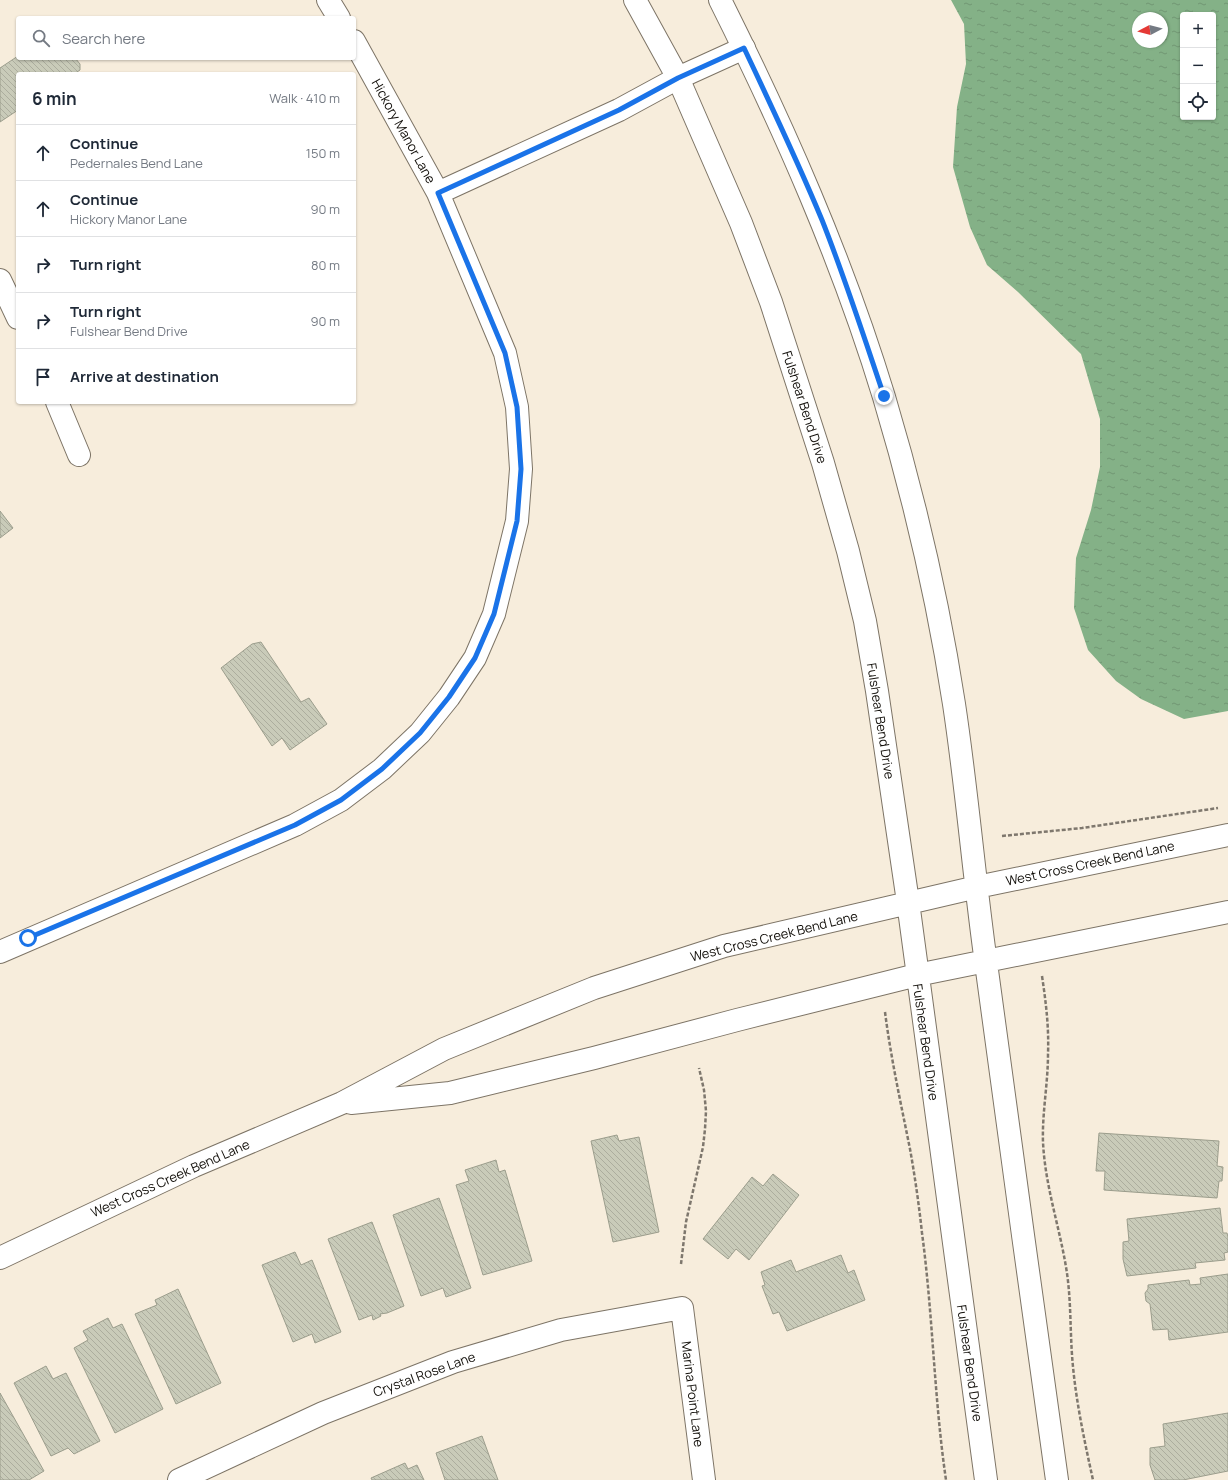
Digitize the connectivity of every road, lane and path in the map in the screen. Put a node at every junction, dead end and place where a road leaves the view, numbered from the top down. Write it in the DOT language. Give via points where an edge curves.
graph roads {
  1 [pos="328,0"];
  2 [pos="635,0"];
  3 [pos="720,0"];
  4 [pos="338,16"];
  5 [pos="356,45"];
  6 [pos="744,48"];
  7 [pos="678,78"];
  8 [pos="438,193"];
  9 [pos="0,280"];
  10 [pos="16,314"];
  11 [pos="58,404"];
  12 [pos="80,455"];
  13 [pos="1221,808"];
  14 [pos="1228,835"];
  15 [pos="1002,836"];
  16 [pos="977,887"];
  17 [pos="908,902"];
  18 [pos="1228,912"];
  19 [pos="0,952"];
  20 [pos="986,960"];
  21 [pos="1042,974"];
  22 [pos="917,975"];
  23 [pos="886,1012"];
  24 [pos="699,1068"];
  25 [pos="342,1103"];
  26 [pos="0,1258"];
  27 [pos="682,1264"];
  28 [pos="682,1308"];
  29 [pos="179,1480"];
  30 [pos="704,1480"];
  31 [pos="946,1480"];
  32 [pos="986,1480"];
  33 [pos="1057,1480"];
  34 [pos="1093,1480"];
  1 -- 4 [label="main road"];
  2 -- 7 [label="main road, Fulshear Bend Drive"];
  3 -- 6 [label="main road"];
  5 -- 8 [label="main road, Hickory Manor Lane"];
  6 -- 7 [label="main road"];
  6 -- 16 [label="main road" via="785,134 822,222 884,396 903,464 922,539 946,658"];
  7 -- 8 [label="main road" via="619,110"];
  7 -- 17 [label="main road, Fulshear Bend Drive" via="741,223 771,302 823,463 848,551 865,621 877,690"];
  8 -- 19 [label="main road, Hickory Manor Lane" via="505,353 517,407 521,469 517,521 494,614 475,658 449,697 420,733 376,774 341,800 295,825"];
  9 -- 10 [label="main road"];
  11 -- 12 [label="main road"];
  13 -- 15 [label="path" via="1082,828"];
  14 -- 16 [label="main road, West Cross Creek Bend Lane"];
  16 -- 17 [label="main road, West Cross Creek Bend Lane"];
  16 -- 20 [label="main road"];
  17 -- 22 [label="main road, Fulshear Bend Drive"];
  17 -- 25 [label="main road, West Cross Creek Bend Lane" via="724,946 594,988 444,1049"];
  18 -- 20 [label="main road, West Cross Creek Bend Lane"];
  20 -- 22 [label="main road, West Cross Creek Bend Lane"];
  20 -- 33 [label="main road"];
  21 -- 34 [label="path" via="1048,1023 1043,1142 1048,1180 1066,1266 1078,1410"];
  22 -- 25 [label="main road, West Cross Creek Bend Lane" via="450,1093"];
  22 -- 32 [label="main road, Fulshear Bend Drive"];
  23 -- 31 [label="path" via="922,1233"];
  24 -- 27 [label="path" via="704,1090 705,1129 686,1222"];
  25 -- 26 [label="main road, West Cross Creek Bend Lane" via="194,1166"];
  28 -- 29 [label="main road, Crystal Rose Lane" via="561,1330 453,1362 323,1413"];
  28 -- 30 [label="main road, Marina Point Lane"];
}
